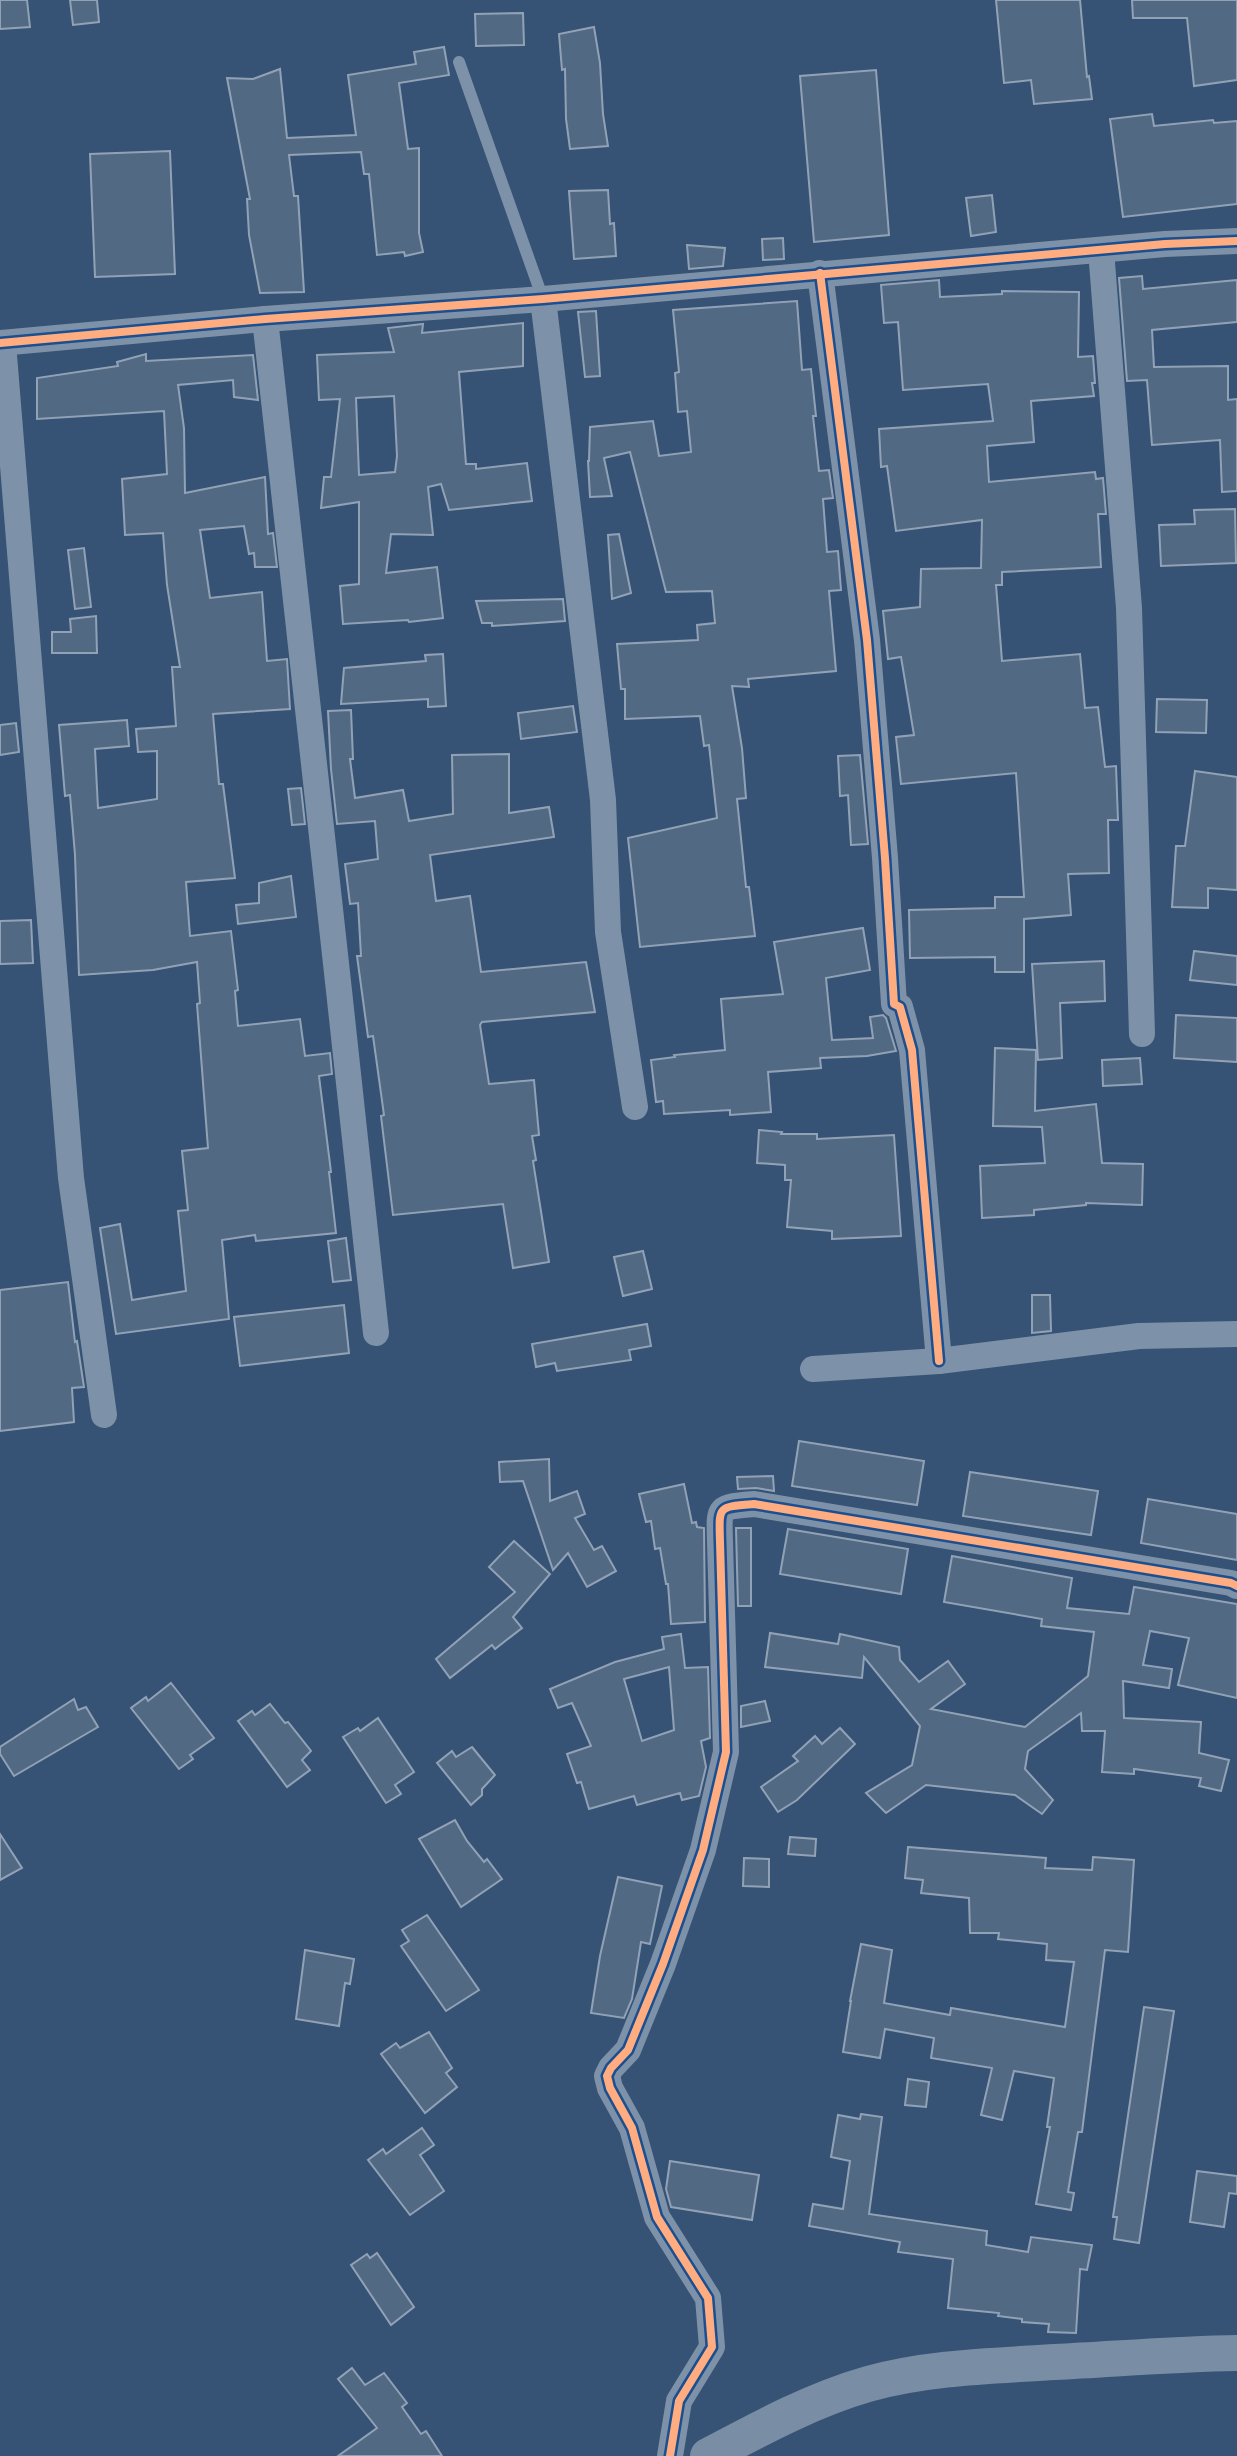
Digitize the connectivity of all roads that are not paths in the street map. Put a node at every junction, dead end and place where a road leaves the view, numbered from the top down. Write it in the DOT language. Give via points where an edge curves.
graph roads {
  1 [pos="459,62"];
  2 [pos="1237,241"];
  3 [pos="1101,250"];
  4 [pos="820,273"];
  5 [pos="543,299"];
  6 [pos="265,319"];
  7 [pos="2,343"];
  8 [pos="1142,1034"];
  9 [pos="635,1107"];
  10 [pos="376,1333"];
  11 [pos="1237,1334"];
  12 [pos="939,1361"];
  13 [pos="813,1369"];
  14 [pos="104,1415"];
  15 [pos="1237,1586"];
  16 [pos="1237,2353"];
  17 [pos="670,2456"];
  18 [pos="708,2456"];
  1 -- 5 [label="lane"];
  2 -- 3 [label="street"];
  3 -- 4 [label="street"];
  3 -- 8 [label="street" via="1129,608"];
  4 -- 5 [label="street"];
  4 -- 12 [label="street" via="867,640 894,1004 900,1007 912,1050"];
  5 -- 6 [label="street"];
  5 -- 9 [label="street" via="603,800 608,932"];
  6 -- 7 [label="street"];
  6 -- 10 [label="street"];
  7 -- 14 [label="street" via="71,1178"];
  11 -- 12 [label="street" via="1139,1336"];
  12 -- 13 [label="street"];
  15 -- 17 [label="street" via="754,1504 723,1509 726,1752 703,1850 663,1964 628,2050 607,2076 632,2128 657,2217 708,2298 712,2347 679,2401"];
  16 -- 18 [label="main road" via="912,2374 831,2397"];
}
